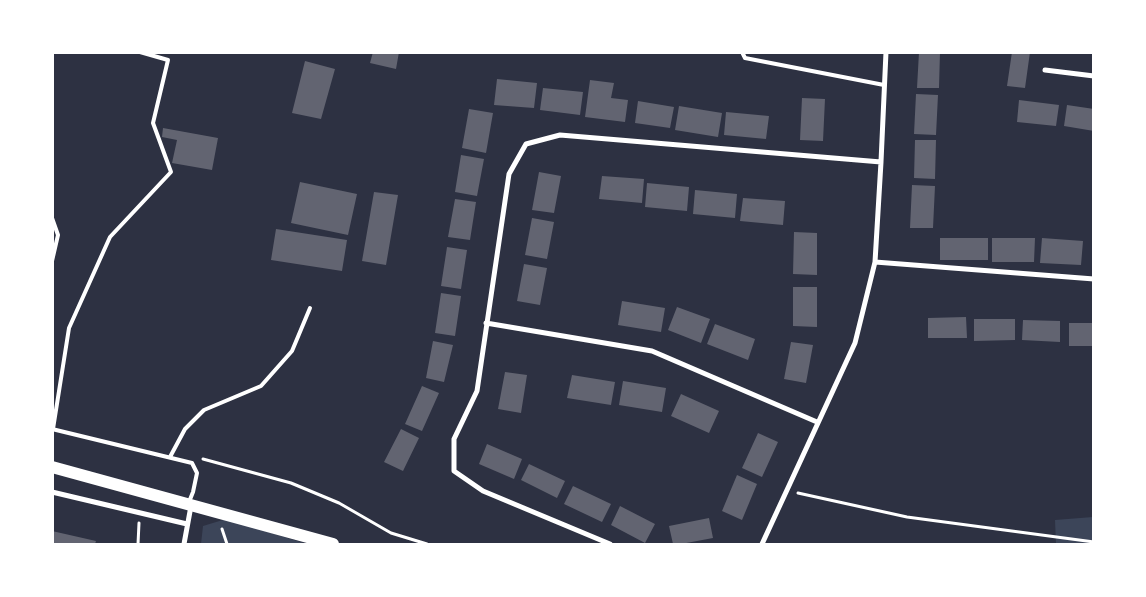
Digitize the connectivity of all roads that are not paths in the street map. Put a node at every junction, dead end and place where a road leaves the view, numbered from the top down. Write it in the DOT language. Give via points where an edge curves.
graph roads {
  1 [pos="140,52"];
  2 [pos="742,52"];
  3 [pos="886,52"];
  4 [pos="1044,70"];
  5 [pos="1094,76"];
  6 [pos="884,85"];
  7 [pos="882,162"];
  8 [pos="52,218"];
  9 [pos="52,261"];
  10 [pos="875,262"];
  11 [pos="1094,279"];
  12 [pos="310,308"];
  13 [pos="486,324"];
  14 [pos="817,422"];
  15 [pos="53,429"];
  16 [pos="170,457"];
  17 [pos="52,467"];
  18 [pos="52,492"];
  19 [pos="189,504"];
  20 [pos="187,524"];
  21 [pos="184,544"];
  22 [pos="334,544"];
  23 [pos="610,544"];
  24 [pos="762,544"];
  1 -- 15 [label="lane" via="168,60 153,123 171,172 110,237 69,328"];
  2 -- 6 [label="lane" via="745,58"];
  3 -- 6 [label="street"];
  4 -- 5 [label="street"];
  6 -- 7 [label="street"];
  7 -- 10 [label="street"];
  7 -- 13 [label="street" via="560,135 526,144 509,174"];
  8 -- 9 [label="lane" via="58,236"];
  10 -- 11 [label="street"];
  10 -- 14 [label="street" via="855,343"];
  12 -- 16 [label="lane" via="292,351 261,386 204,410 185,428"];
  13 -- 14 [label="street" via="652,351"];
  13 -- 23 [label="street" via="477,391 454,439 454,471 483,491"];
  14 -- 24 [label="street"];
  15 -- 16 [label="lane"];
  16 -- 19 [label="lane" via="192,463 197,473"];
  17 -- 19 [label="main road"];
  18 -- 20 [label="street"];
  19 -- 20 [label="street"];
  19 -- 22 [label="main road"];
  20 -- 21 [label="street"];
}
